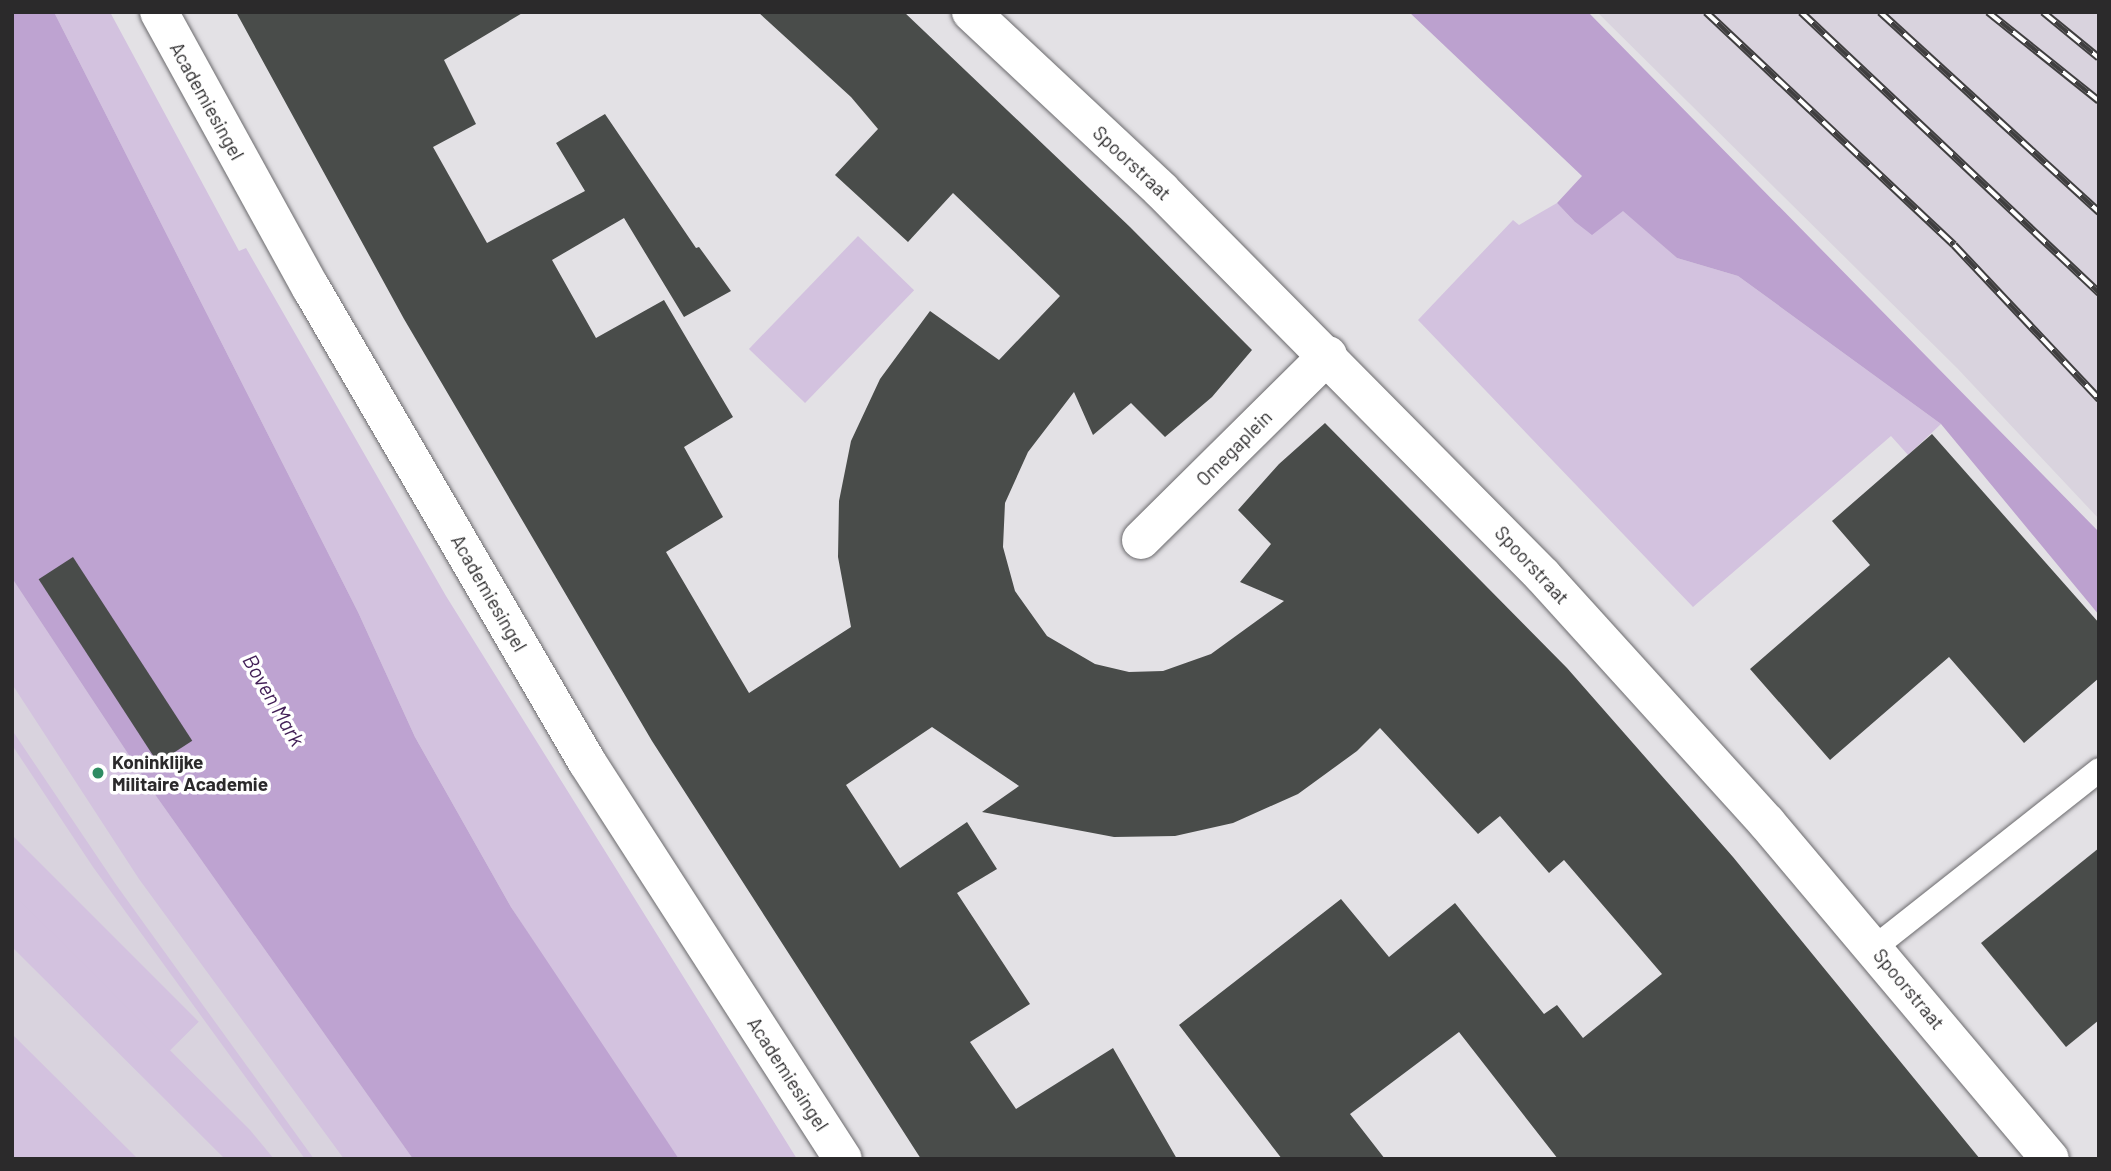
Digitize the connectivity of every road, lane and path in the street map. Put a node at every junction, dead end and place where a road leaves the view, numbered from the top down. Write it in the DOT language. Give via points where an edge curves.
graph roads {
  1 [pos="159,12"];
  2 [pos="971,12"];
  3 [pos="1328,355"];
  4 [pos="1141,540"];
  5 [pos="2099,770"];
  6 [pos="1874,948"];
  7 [pos="843,1159"];
  8 [pos="2050,1159"];
  1 -- 7 [label="street, Academiesingel" via="311,288 587,761"];
  2 -- 3 [label="street, Spoorstraat"];
  3 -- 4 [label="street, Omegaplein"];
  3 -- 6 [label="street, Spoorstraat" via="1543,576"];
  5 -- 6 [label="lane"];
  6 -- 8 [label="street, Spoorstraat"];
}
